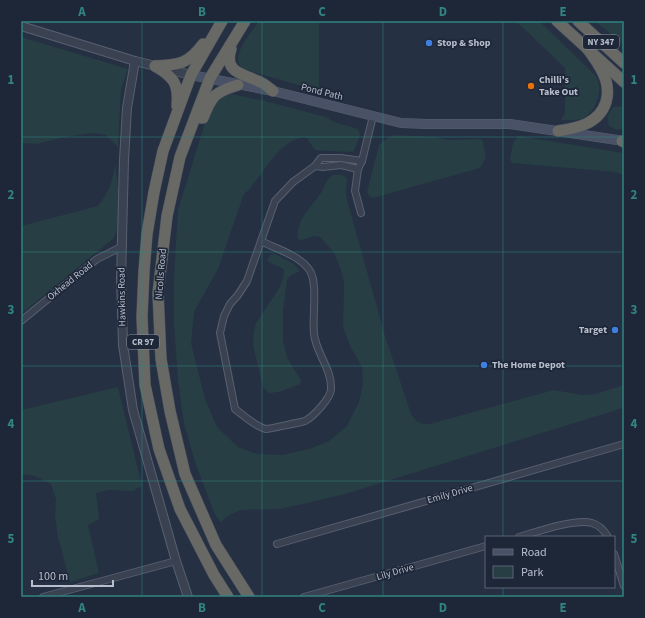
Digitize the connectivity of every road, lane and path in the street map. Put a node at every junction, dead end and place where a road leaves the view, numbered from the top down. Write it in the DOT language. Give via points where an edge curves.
graph roads {
  1 [pos="245,21"];
  2 [pos="557,21"];
  3 [pos="578,21"];
  4 [pos="586,21"];
  5 [pos="222,22"];
  6 [pos="21,26"];
  7 [pos="238,32"];
  8 [pos="587,48"];
  9 [pos="624,54"];
  10 [pos="135,61"];
  11 [pos="624,63"];
  12 [pos="156,66"];
  13 [pos="191,75"];
  14 [pos="210,78"];
  15 [pos="624,82"];
  16 [pos="238,85"];
  17 [pos="273,91"];
  18 [pos="373,116"];
  19 [pos="175,119"];
  20 [pos="194,119"];
  21 [pos="558,131"];
  22 [pos="623,141"];
  23 [pos="327,158"];
  24 [pos="362,161"];
  25 [pos="315,166"];
  26 [pos="328,167"];
  27 [pos="358,169"];
  28 [pos="361,213"];
  29 [pos="261,241"];
  30 [pos="123,246"];
  31 [pos="21,321"];
  32 [pos="624,444"];
  33 [pos="523,536"];
  34 [pos="607,536"];
  35 [pos="277,544"];
  36 [pos="485,546"];
  37 [pos="615,557"];
  38 [pos="176,560"];
  39 [pos="240,582"];
  40 [pos="624,586"];
  41 [pos="43,597"];
  42 [pos="188,597"];
  43 [pos="228,597"];
  44 [pos="249,597"];
  45 [pos="256,597"];
  46 [pos="304,597"];
  1 -- 7 [label="highway, Nicolls Road / CR 97"];
  2 -- 8 [label="highway, NY 347"];
  3 -- 11 [label="highway, NY 347"];
  4 -- 9 [label="highway"];
  5 -- 12 [label="highway" via="194,56 176,65"];
  5 -- 13 [label="highway, Nicolls Road / CR 97"];
  6 -- 10 [label="street, Pond Path"];
  7 -- 14 [label="highway, Nicolls Road / CR 97"];
  7 -- 17 [label="highway" via="228,57 229,64 243,76 260,82"];
  8 -- 15 [label="highway, NY 347"];
  8 -- 21 [label="highway" via="606,80 608,92 604,106 597,117 589,123"];
  10 -- 12 [label="street, Pond Path"];
  10 -- 30 [label="street, Hawkins Road" via="127,108"];
  12 -- 13 [label="street, Pond Path"];
  12 -- 19 [label="highway" via="170,76 177,88"];
  13 -- 14 [label="main road, Pond Path"];
  13 -- 19 [label="highway, Nicolls Road / CR 97"];
  14 -- 16 [label="main road, Pond Path"];
  14 -- 20 [label="highway, Nicolls Road / CR 97"];
  16 -- 17 [label="main road, Pond Path"];
  16 -- 20 [label="highway" via="217,93 202,118"];
  17 -- 18 [label="main road, Pond Path"];
  18 -- 21 [label="main road, Pond Path" via="409,123 510,124"];
  18 -- 24 [label="street"];
  19 -- 43 [label="highway, Nicolls Road / CR 97" via="163,151 147,234 143,309 145,385 159,449 180,509"];
  20 -- 39 [label="highway, Nicolls Road / CR 97" via="180,157 167,216 158,293 161,360 170,411 186,474 216,545"];
  21 -- 22 [label="main road, Pond Path"];
  23 -- 24 [label="street"];
  23 -- 25 [label="street" via="321,158"];
  23 -- 26 [label="street"];
  24 -- 27 [label="street"];
  25 -- 26 [label="street"];
  25 -- 29 [label="street" via="293,182 276,201"];
  26 -- 27 [label="street"];
  27 -- 28 [label="street" via="355,191"];
  29 -- 29 [label="street" via="247,281 230,304 220,333 235,409 266,429 305,421 320,409 331,391 331,378 314,334 311,272 294,257"];
  30 -- 31 [label="street, Oxhead Road" via="97,259"];
  30 -- 38 [label="street, Hawkins Road" via="123,345 133,410"];
  32 -- 35 [label="street, Emily Drive"];
  33 -- 34 [label="street" via="581,521 600,526"];
  36 -- 46 [label="street, Lily Drive"];
  37 -- 40 [label="street"];
  38 -- 41 [label="street"];
  38 -- 42 [label="street, Hawkins Road"];
  39 -- 44 [label="highway, Nicolls Road / CR 97"];
  39 -- 45 [label="highway"];
}
